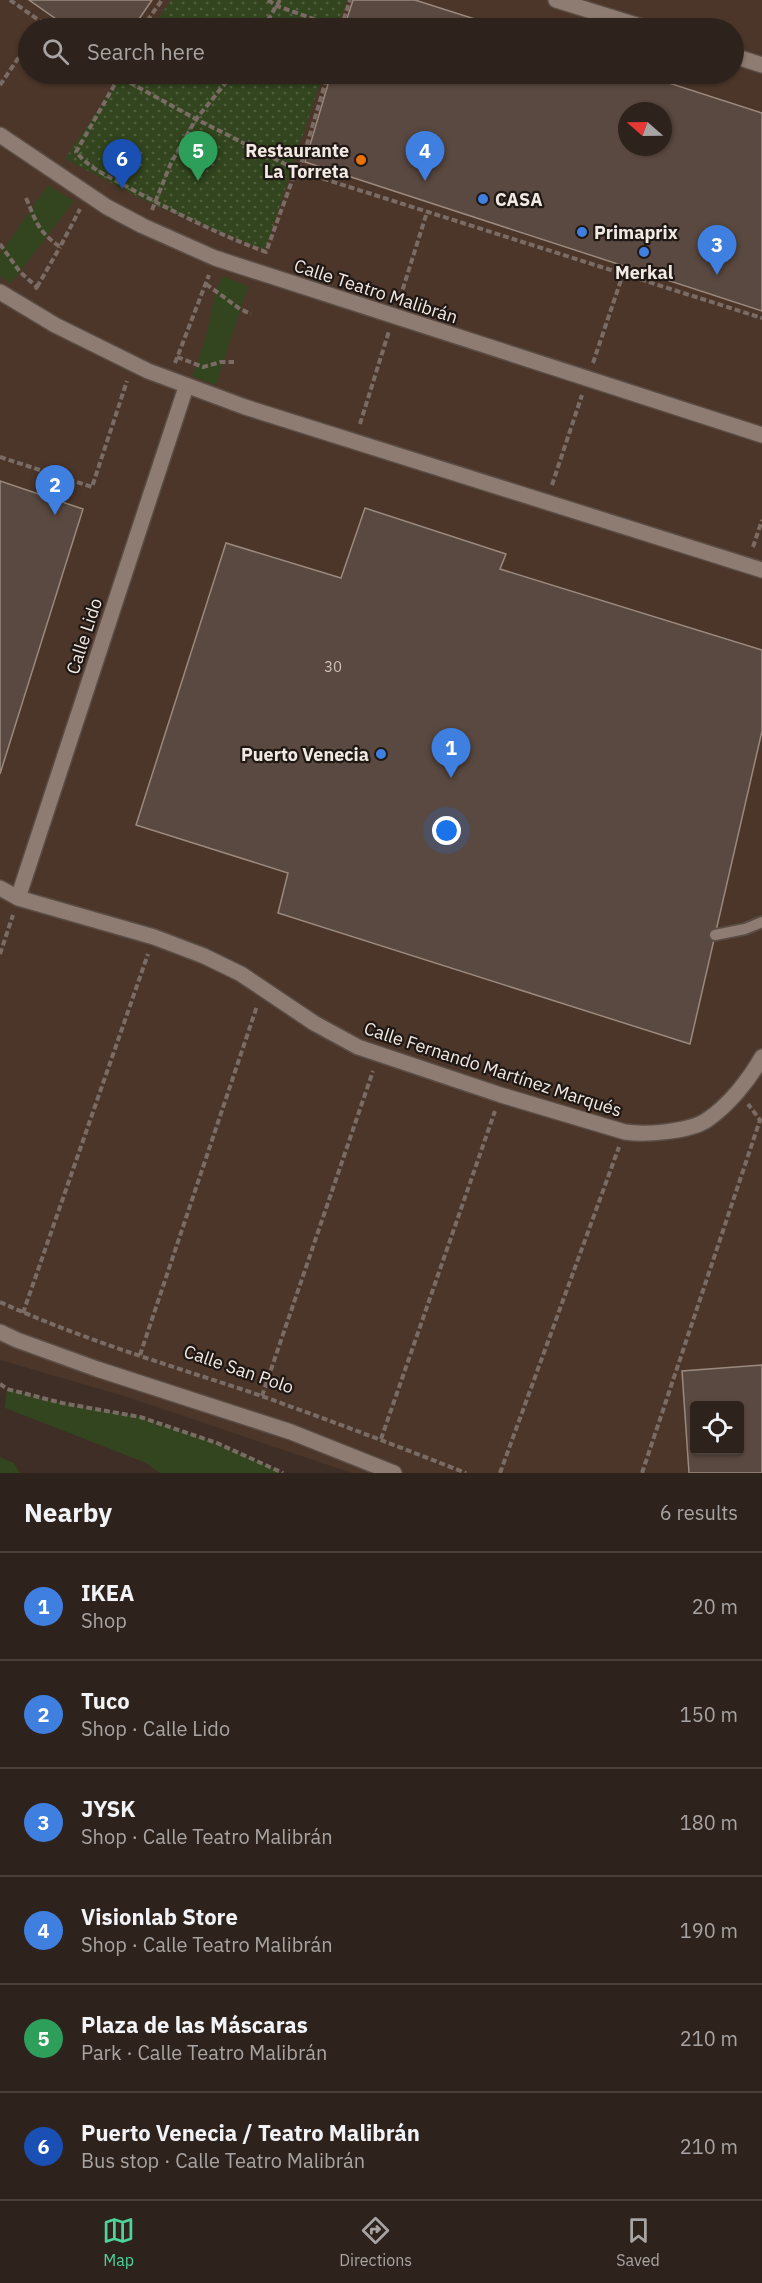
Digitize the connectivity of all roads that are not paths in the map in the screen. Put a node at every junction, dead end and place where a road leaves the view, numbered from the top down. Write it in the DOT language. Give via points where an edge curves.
graph roads {
  1 [pos="556,0"];
  2 [pos="614,18"];
  3 [pos="744,59"];
  4 [pos="762,65"];
  5 [pos="0,135"];
  6 [pos="0,292"];
  7 [pos="186,387"];
  8 [pos="762,435"];
  9 [pos="762,570"];
  10 [pos="0,888"];
  11 [pos="18,898"];
  12 [pos="762,922"];
  13 [pos="715,935"];
  14 [pos="762,1057"];
  15 [pos="0,1332"];
  16 [pos="394,1473"];
  1 -- 2 [label="street"];
  3 -- 4 [label="street"];
  5 -- 8 [label="street, Calle Teatro Malibrán" via="88,195 143,226 215,258"];
  6 -- 7 [label="street" via="55,325"];
  7 -- 9 [label="street"];
  7 -- 11 [label="street, Calle Lido"];
  10 -- 11 [label="street, Calle Fernando Martínez Marqués"];
  11 -- 14 [label="street, Calle Fernando Martínez Marqués" via="154,937 204,956 241,974 358,1047 625,1132 673,1131 706,1121 738,1092"];
  12 -- 13 [label="lane"];
  15 -- 16 [label="street" via="97,1369 291,1432"];
}
